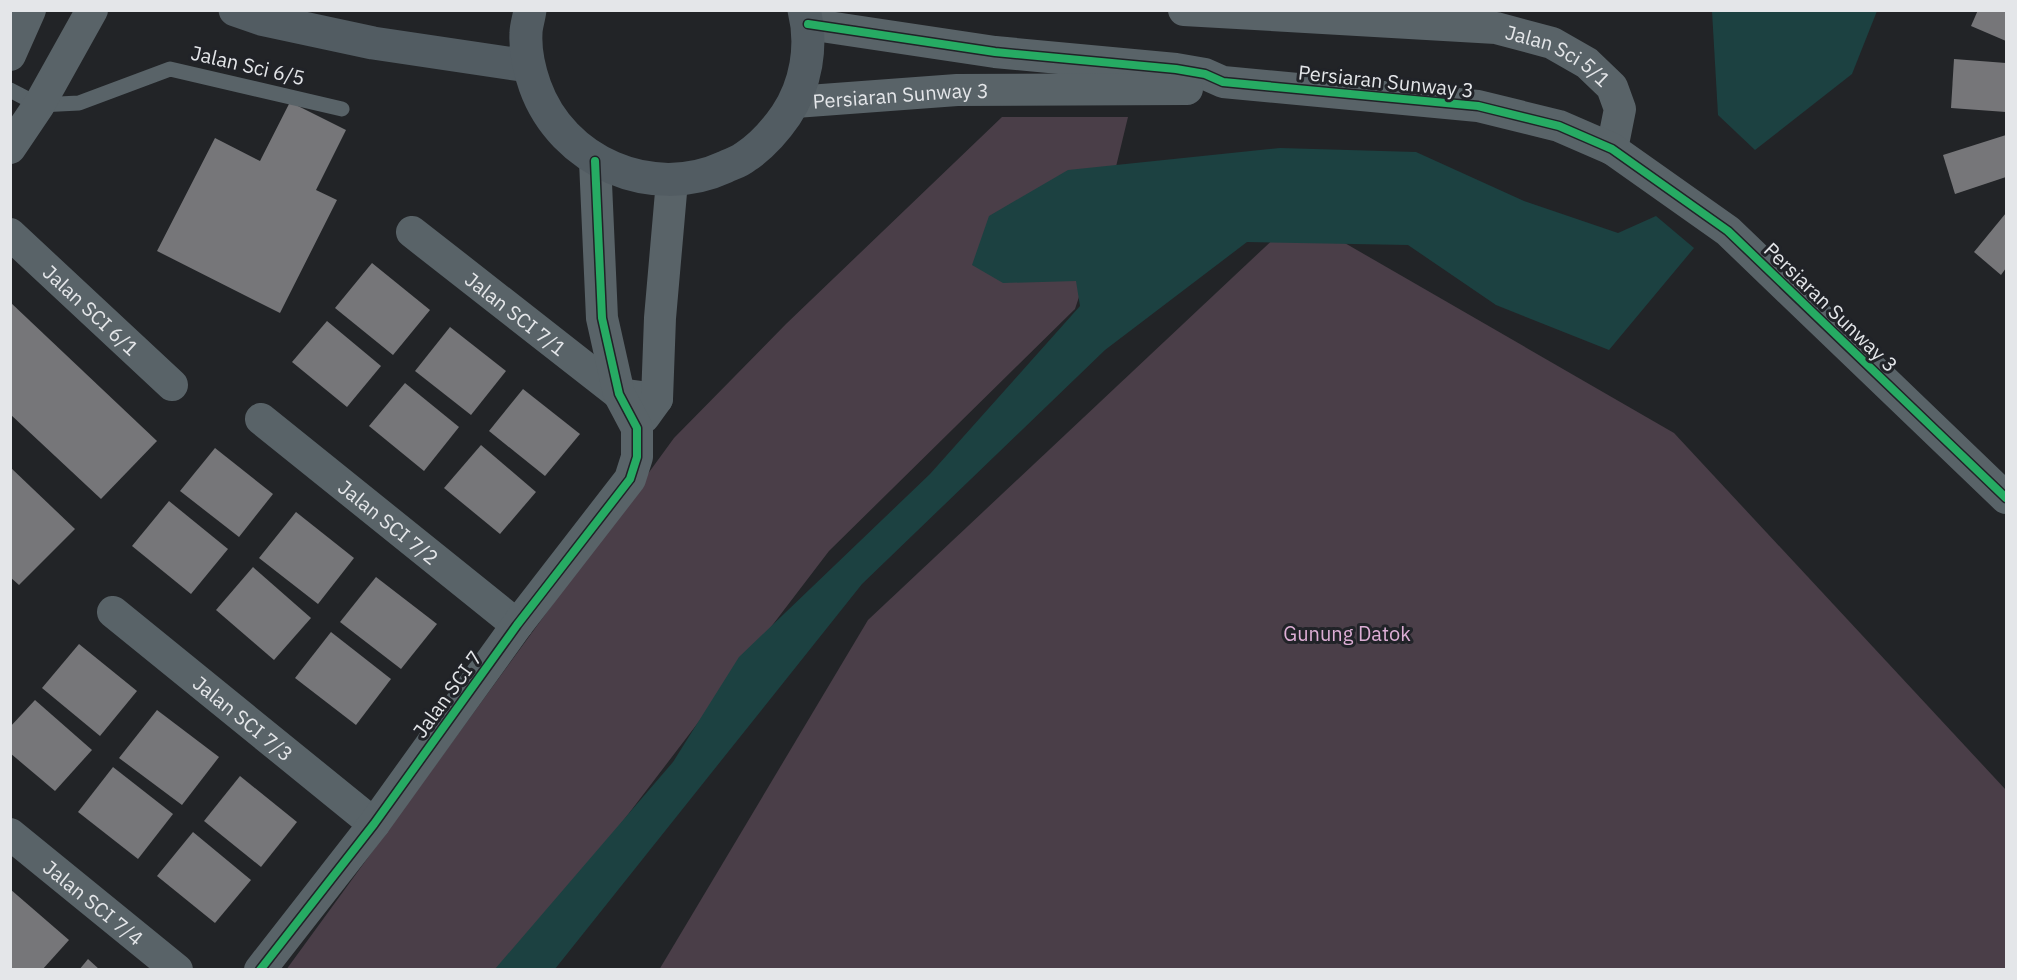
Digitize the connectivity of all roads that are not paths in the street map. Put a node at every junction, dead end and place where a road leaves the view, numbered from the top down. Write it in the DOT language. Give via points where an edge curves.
graph roads {
  1 [pos="30,10"];
  2 [pos="92,10"];
  3 [pos="235,10"];
  4 [pos="530,10"];
  5 [pos="1184,10"];
  6 [pos="806,17"];
  7 [pos="956,45"];
  8 [pos="10,55"];
  9 [pos="528,66"];
  10 [pos="1223,82"];
  11 [pos="10,90"];
  12 [pos="957,90"];
  13 [pos="795,102"];
  14 [pos="39,105"];
  15 [pos="342,109"];
  16 [pos="10,148"];
  17 [pos="1612,149"];
  18 [pos="596,161"];
  19 [pos="672,181"];
  20 [pos="412,232"];
  21 [pos="10,234"];
  22 [pos="172,385"];
  23 [pos="619,394"];
  24 [pos="657,399"];
  25 [pos="261,419"];
  26 [pos="637,428"];
  27 [pos="2007,498"];
  28 [pos="112,612"];
  29 [pos="517,625"];
  30 [pos="374,824"];
  31 [pos="10,834"];
  32 [pos="177,969"];
  33 [pos="260,969"];
  1 -- 8 [label="street"];
  2 -- 14 [label="street"];
  3 -- 9 [label="main road" via="373,43"];
  4 -- 9 [label="main road" via="526,33"];
  5 -- 17 [label="street, Jalan Sci 5/1" via="1496,28 1552,43 1587,63 1612,87 1620,109"];
  6 -- 7 [label="street, Persiaran Sunway 3"];
  6 -- 13 [label="main road" via="807,64"];
  7 -- 10 [label="street, Persiaran Sunway 3" via="1176,69"];
  7 -- 12 [label="street"];
  9 -- 18 [label="main road" via="541,103 558,127"];
  10 -- 12 [label="street, Persiaran Sunway 3" via="1170,90"];
  10 -- 17 [label="street, Persiaran Sunway 3" via="1478,106 1560,126"];
  11 -- 14 [label="lane"];
  12 -- 13 [label="street, Persiaran Sunway 3"];
  13 -- 19 [label="main road" via="773,133 745,158 710,174"];
  14 -- 15 [label="lane, Jalan Sci 6/5" via="79,103 170,69"];
  14 -- 16 [label="street"];
  17 -- 27 [label="street, Persiaran Sunway 3" via="1728,231"];
  18 -- 19 [label="main road" via="632,176"];
  18 -- 23 [label="street" via="602,318"];
  19 -- 24 [label="street"];
  20 -- 23 [label="street, Jalan SCI 7/1"];
  21 -- 22 [label="street, Jalan SCI 6/1"];
  23 -- 24 [label="street"];
  23 -- 26 [label="street"];
  24 -- 26 [label="street"];
  25 -- 29 [label="street, Jalan SCI 7/2"];
  26 -- 29 [label="street, Jalan SCI 7" via="637,457 630,479"];
  28 -- 30 [label="street, Jalan SCI 7/3"];
  29 -- 30 [label="street, Jalan SCI 7"];
  30 -- 33 [label="street, Jalan SCI 7"];
  31 -- 32 [label="street, Jalan SCI 7/4"];
}
